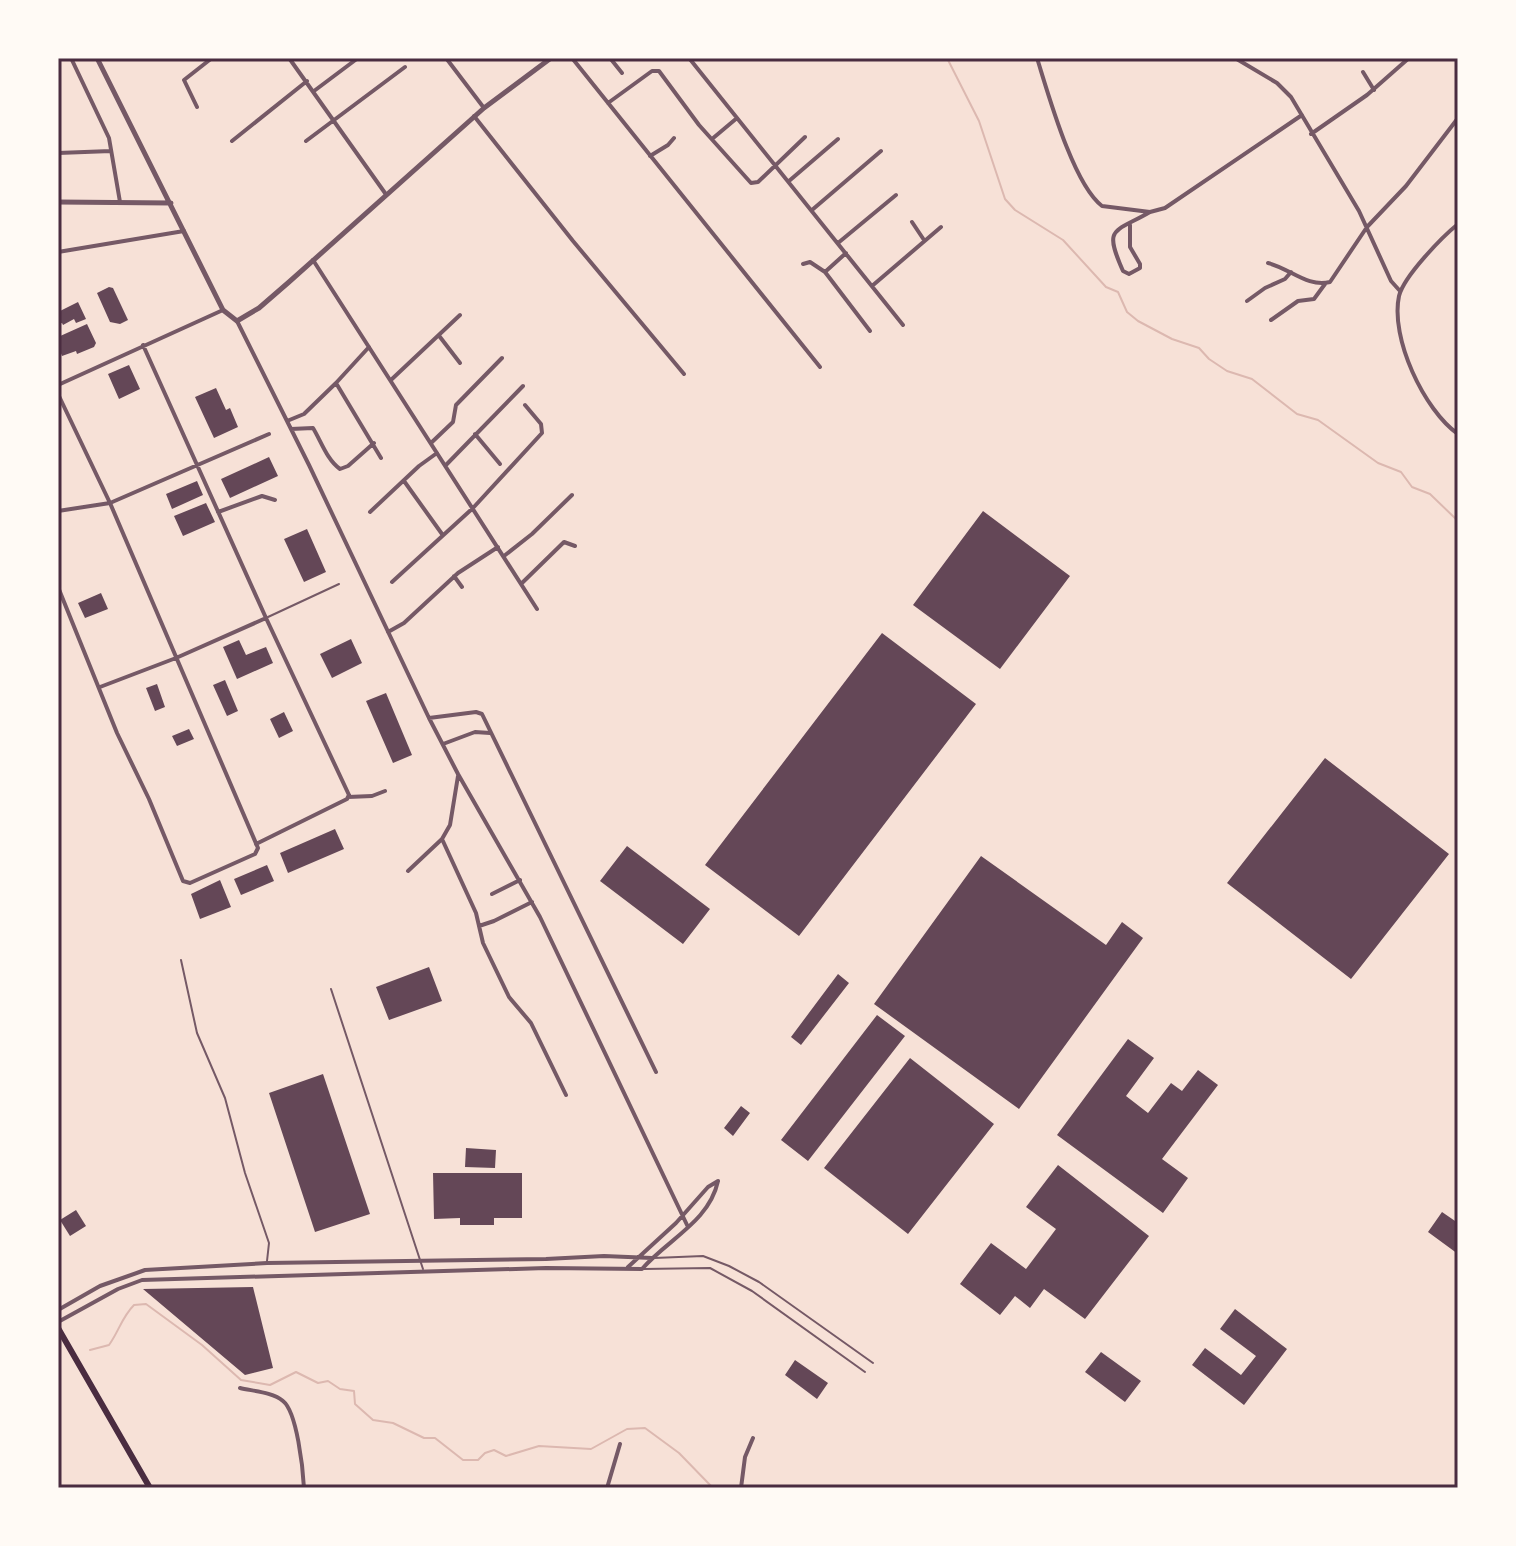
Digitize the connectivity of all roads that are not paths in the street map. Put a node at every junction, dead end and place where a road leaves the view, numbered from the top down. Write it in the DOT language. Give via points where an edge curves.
graph roads {
  1 [pos="71,58"];
  2 [pos="97,58"];
  3 [pos="212,58"];
  4 [pos="358,58"];
  5 [pos="446,58"];
  6 [pos="551,58"];
  7 [pos="572,58"];
  8 [pos="610,58"];
  9 [pos="689,58"];
  10 [pos="933,58"];
  11 [pos="940,58"];
  12 [pos="1037,58"];
  13 [pos="1235,58"];
  14 [pos="1409,58"];
  15 [pos="293,59"];
  16 [pos="405,67"];
  17 [pos="1363,72"];
  18 [pos="622,73"];
  19 [pos="307,81"];
  20 [pos="1374,90"];
  21 [pos="314,91"];
  22 [pos="608,103"];
  23 [pos="197,107"];
  24 [pos="484,108"];
  25 [pos="1302,115"];
  26 [pos="474,116"];
  27 [pos="737,118"];
  28 [pos="1458,118"];
  29 [pos="335,120"];
  30 [pos="1311,134"];
  31 [pos="805,137"];
  32 [pos="674,138"];
  33 [pos="712,139"];
  34 [pos="838,139"];
  35 [pos="232,141"];
  36 [pos="306,141"];
  37 [pos="111,151"];
  38 [pos="881,151"];
  39 [pos="58,153"];
  40 [pos="650,156"];
  41 [pos="776,164"];
  42 [pos="789,181"];
  43 [pos="385,193"];
  44 [pos="896,195"];
  45 [pos="58,202"];
  46 [pos="120,202"];
  47 [pos="171,203"];
  48 [pos="812,210"];
  49 [pos="1150,212"];
  50 [pos="912,222"];
  51 [pos="1458,224"];
  52 [pos="1130,225"];
  53 [pos="941,227"];
  54 [pos="1367,227"];
  55 [pos="184,231"];
  56 [pos="924,240"];
  57 [pos="838,243"];
  58 [pos="58,252"];
  59 [pos="846,253"];
  60 [pos="313,260"];
  61 [pos="1268,263"];
  62 [pos="803,264"];
  63 [pos="825,272"];
  64 [pos="1291,272"];
  65 [pos="1325,284"];
  66 [pos="872,286"];
  67 [pos="1400,291"];
  68 [pos="1247,301"];
  69 [pos="223,310"];
  70 [pos="460,315"];
  71 [pos="1271,320"];
  72 [pos="237,321"];
  73 [pos="903,325"];
  74 [pos="870,331"];
  75 [pos="440,337"];
  76 [pos="143,345"];
  77 [pos="369,347"];
  78 [pos="502,358"];
  79 [pos="460,363"];
  80 [pos="820,367"];
  81 [pos="684,374"];
  82 [pos="392,380"];
  83 [pos="336,383"];
  84 [pos="58,385"];
  85 [pos="523,386"];
  86 [pos="58,394"];
  87 [pos="525,405"];
  88 [pos="287,421"];
  89 [pos="291,429"];
  90 [pos="269,434"];
  91 [pos="475,434"];
  92 [pos="1458,434"];
  93 [pos="374,443"];
  94 [pos="431,443"];
  95 [pos="437,453"];
  96 [pos="381,458"];
  97 [pos="500,464"];
  98 [pos="197,465"];
  99 [pos="446,465"];
  100 [pos="404,481"];
  101 [pos="572,495"];
  102 [pos="275,500"];
  103 [pos="110,503"];
  104 [pos="473,508"];
  105 [pos="58,511"];
  106 [pos="218,512"];
  107 [pos="370,512"];
  108 [pos="442,535"];
  109 [pos="575,546"];
  110 [pos="498,547"];
  111 [pos="504,556"];
  112 [pos="454,576"];
  113 [pos="392,582"];
  114 [pos="522,583"];
  115 [pos="339,584"];
  116 [pos="58,587"];
  117 [pos="462,587"];
  118 [pos="537,609"];
  119 [pos="266,618"];
  120 [pos="388,632"];
  121 [pos="176,658"];
  122 [pos="100,687"];
  123 [pos="429,718"];
  124 [pos="492,733"];
  125 [pos="443,744"];
  126 [pos="458,774"];
  127 [pos="385,791"];
  128 [pos="348,797"];
  129 [pos="442,839"];
  130 [pos="256,844"];
  131 [pos="408,871"];
  132 [pos="520,880"];
  133 [pos="492,894"];
  134 [pos="532,902"];
  135 [pos="479,926"];
  136 [pos="181,960"];
  137 [pos="331,989"];
  138 [pos="656,1072"];
  139 [pos="566,1095"];
  140 [pos="683,1215"];
  141 [pos="688,1227"];
  142 [pos="637,1257"];
  143 [pos="652,1258"];
  144 [pos="477,1260"];
  145 [pos="422,1261"];
  146 [pos="267,1263"];
  147 [pos="218,1267"];
  148 [pos="628,1268"];
  149 [pos="642,1269"];
  150 [pos="476,1272"];
  151 [pos="423,1274"];
  152 [pos="269,1277"];
  153 [pos="220,1278"];
  154 [pos="58,1310"];
  155 [pos="58,1322"];
  156 [pos="58,1328"];
  157 [pos="873,1363"];
  158 [pos="865,1372"];
  159 [pos="240,1388"];
  160 [pos="753,1438"];
  161 [pos="620,1444"];
  162 [pos="150,1488"];
  163 [pos="304,1488"];
  164 [pos="548,1488"];
  165 [pos="564,1488"];
  166 [pos="607,1488"];
  167 [pos="741,1488"];
  1 -- 37 [label="street"];
  2 -- 47 [label="street"];
  3 -- 23 [label="street" via="184,80"];
  4 -- 21 [label="street"];
  5 -- 24 [label="street"];
  6 -- 24 [label="street"];
  7 -- 22 [label="street"];
  8 -- 18 [label="street"];
  9 -- 27 [label="street"];
  10 -- 11 [label="street"];
  12 -- 49 [label="street" via="1058,122 1096,201"];
  13 -- 25 [label="street" via="1277,83"];
  14 -- 20 [label="street"];
  15 -- 19 [label="street"];
  16 -- 29 [label="street"];
  17 -- 20 [label="street"];
  19 -- 21 [label="street"];
  19 -- 35 [label="street"];
  20 -- 30 [label="street"];
  21 -- 29 [label="street"];
  22 -- 33 [label="street" via="655,70"];
  22 -- 40 [label="street"];
  24 -- 26 [label="street"];
  25 -- 30 [label="street"];
  25 -- 49 [label="street" via="1175,202"];
  26 -- 43 [label="street"];
  26 -- 81 [label="street"];
  27 -- 33 [label="street"];
  27 -- 41 [label="street"];
  28 -- 54 [label="street"];
  29 -- 36 [label="street"];
  29 -- 43 [label="street"];
  30 -- 54 [label="street"];
  31 -- 41 [label="street"];
  32 -- 40 [label="street"];
  33 -- 41 [label="street" via="751,183"];
  34 -- 42 [label="street"];
  37 -- 39 [label="street"];
  37 -- 46 [label="street"];
  38 -- 48 [label="street"];
  40 -- 80 [label="street"];
  41 -- 42 [label="street"];
  42 -- 48 [label="street"];
  43 -- 60 [label="street"];
  44 -- 57 [label="street"];
  45 -- 46 [label="street"];
  46 -- 47 [label="street"];
  47 -- 55 [label="street"];
  48 -- 57 [label="street"];
  49 -- 52 [label="street"];
  50 -- 56 [label="street"];
  51 -- 67 [label="street" via="1437,241"];
  52 -- 52 [label="street" via="1119,227 1112,239 1123,271 1129,274 1140,268 1130,247"];
  53 -- 56 [label="street"];
  54 -- 65 [label="street"];
  54 -- 67 [label="street"];
  55 -- 58 [label="street"];
  55 -- 69 [label="street"];
  56 -- 66 [label="street"];
  57 -- 59 [label="street"];
  59 -- 63 [label="street"];
  59 -- 66 [label="street"];
  60 -- 72 [label="street"];
  60 -- 77 [label="street"];
  61 -- 64 [label="street"];
  62 -- 63 [label="street" via="810,262"];
  63 -- 74 [label="street"];
  64 -- 65 [label="street"];
  64 -- 68 [label="street"];
  65 -- 71 [label="street" via="1314,299 1298,301"];
  66 -- 73 [label="street"];
  67 -- 92 [label="street" via="1397,326 1418,382 1445,426"];
  69 -- 72 [label="street"];
  69 -- 76 [label="street"];
  70 -- 75 [label="street"];
  72 -- 88 [label="street"];
  75 -- 79 [label="street"];
  75 -- 82 [label="street"];
  76 -- 84 [label="street"];
  76 -- 98 [label="street"];
  77 -- 82 [label="street"];
  77 -- 83 [label="street"];
  78 -- 94 [label="street" via="456,405 453,422"];
  82 -- 94 [label="street"];
  83 -- 88 [label="street" via="304,414"];
  83 -- 93 [label="street"];
  85 -- 91 [label="street"];
  86 -- 103 [label="street"];
  87 -- 104 [label="street" via="542,433"];
  88 -- 89 [label="street"];
  89 -- 93 [label="street" via="313,428 331,463 340,469"];
  89 -- 120 [label="street"];
  90 -- 98 [label="street"];
  91 -- 97 [label="street"];
  91 -- 99 [label="street"];
  93 -- 96 [label="street"];
  94 -- 95 [label="street"];
  95 -- 99 [label="street"];
  95 -- 100 [label="street"];
  98 -- 103 [label="street"];
  98 -- 106 [label="street"];
  99 -- 104 [label="street"];
  100 -- 107 [label="street"];
  100 -- 108 [label="street"];
  101 -- 111 [label="street"];
  102 -- 106 [label="street" via="262,496"];
  103 -- 105 [label="street"];
  103 -- 121 [label="street"];
  104 -- 108 [label="street"];
  104 -- 110 [label="street"];
  106 -- 119 [label="street"];
  108 -- 113 [label="street"];
  109 -- 114 [label="street" via="564,542"];
  110 -- 111 [label="street"];
  110 -- 112 [label="street"];
  111 -- 114 [label="street"];
  112 -- 117 [label="street"];
  112 -- 120 [label="street"];
  114 -- 118 [label="street"];
  115 -- 119 [label="lane"];
  116 -- 122 [label="street"];
  119 -- 121 [label="street"];
  119 -- 128 [label="street"];
  120 -- 123 [label="street"];
  121 -- 122 [label="street"];
  121 -- 130 [label="street"];
  122 -- 130 [label="street" via="186,883 255,854"];
  123 -- 124 [label="street" via="476,712"];
  123 -- 125 [label="street"];
  124 -- 125 [label="street" via="478,732"];
  124 -- 138 [label="street"];
  125 -- 126 [label="street"];
  126 -- 129 [label="street" via="450,825"];
  126 -- 132 [label="street"];
  127 -- 128 [label="street"];
  128 -- 130 [label="street"];
  129 -- 131 [label="street"];
  129 -- 135 [label="street"];
  132 -- 133 [label="street"];
  132 -- 134 [label="street"];
  134 -- 135 [label="street"];
  134 -- 140 [label="street"];
  135 -- 139 [label="street" via="509,997 531,1023"];
  136 -- 146 [label="lane" via="197,1033 225,1098 269,1243"];
  137 -- 145 [label="lane"];
  140 -- 141 [label="street"];
  140 -- 141 [label="street" via="718,1181 715,1196"];
  140 -- 142 [label="street"];
  141 -- 143 [label="street"];
  142 -- 143 [label="street"];
  142 -- 144 [label="street"];
  142 -- 148 [label="street"];
  143 -- 149 [label="street"];
  143 -- 157 [label="lane" via="703,1256 729,1266"];
  144 -- 145 [label="street"];
  144 -- 150 [label="street"];
  145 -- 146 [label="street"];
  145 -- 151 [label="lane"];
  146 -- 147 [label="street"];
  146 -- 152 [label="street"];
  147 -- 153 [label="street"];
  147 -- 154 [label="street" via="132,1273"];
  148 -- 149 [label="street"];
  148 -- 150 [label="street"];
  149 -- 158 [label="lane" via="717,1270"];
  150 -- 151 [label="street"];
  151 -- 152 [label="street"];
  152 -- 153 [label="street"];
  153 -- 155 [label="street" via="142,1280"];
  156 -- 162 [label="highway"];
  159 -- 163 [label="street" via="286,1402"];
  160 -- 167 [label="street"];
  161 -- 166 [label="street"];
  164 -- 165 [label="street"];
}
